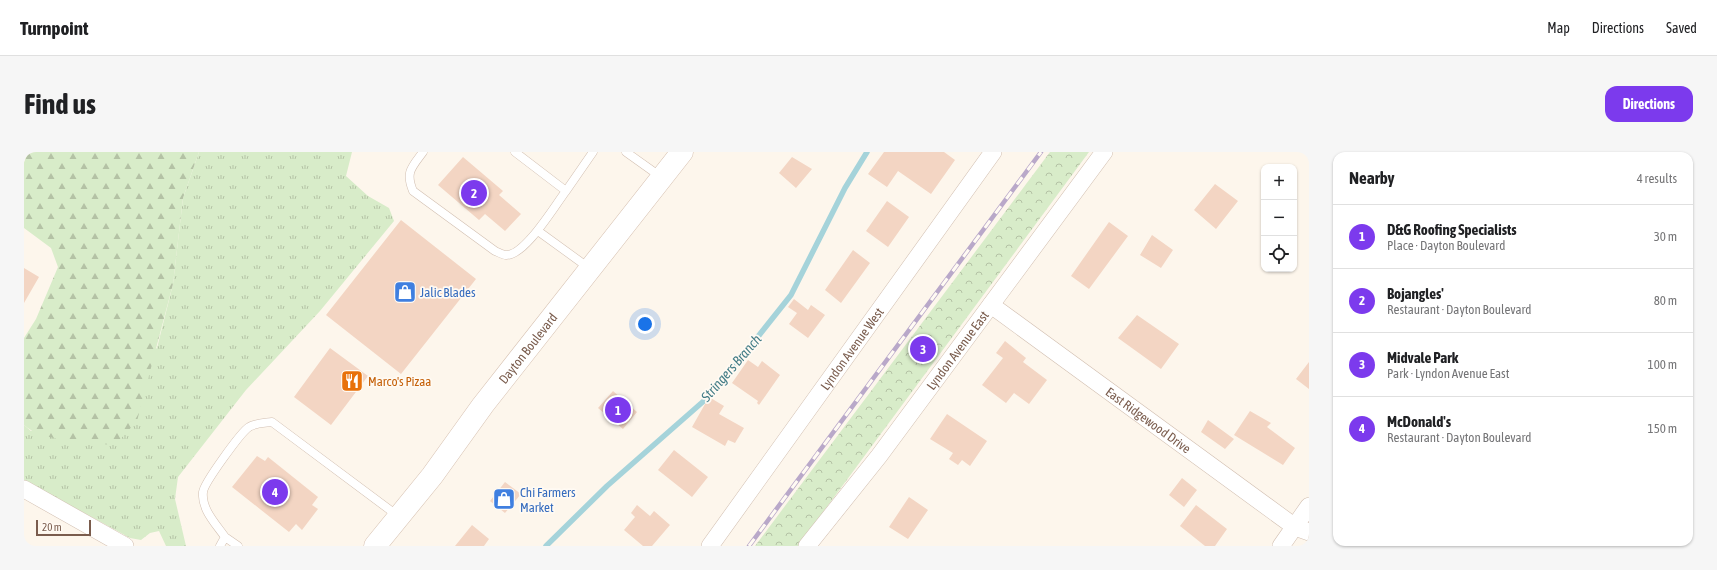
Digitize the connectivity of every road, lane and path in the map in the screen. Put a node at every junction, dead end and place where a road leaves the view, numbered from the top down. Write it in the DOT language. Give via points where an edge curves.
graph roads {
  1 [pos="423,152"];
  2 [pos="515,152"];
  3 [pos="593,152"];
  4 [pos="626,152"];
  5 [pos="682,152"];
  6 [pos="993,152"];
  7 [pos="1104,152"];
  8 [pos="662,178"];
  9 [pos="566,191"];
  10 [pos="538,231"];
  11 [pos="590,269"];
  12 [pos="991,305"];
  13 [pos="24,489"];
  14 [pos="1309,506"];
  15 [pos="399,516"];
  16 [pos="1302,529"];
  17 [pos="225,537"];
  18 [pos="125,546"];
  19 [pos="220,546"];
  20 [pos="238,546"];
  21 [pos="375,546"];
  22 [pos="710,546"];
  23 [pos="807,546"];
  24 [pos="1281,546"];
  1 -- 10 [label="lane" via="410,169 409,180 413,191 495,251 506,255 517,252"];
  2 -- 9 [label="lane"];
  3 -- 9 [label="lane"];
  4 -- 8 [label="lane"];
  5 -- 8 [label="main road, Dayton Boulevard"];
  6 -- 22 [label="street, Lyndon Avenue West"];
  7 -- 12 [label="street, Lyndon Avenue East"];
  8 -- 11 [label="main road, Dayton Boulevard"];
  9 -- 10 [label="lane"];
  10 -- 11 [label="lane"];
  11 -- 15 [label="main road, Dayton Boulevard"];
  12 -- 16 [label="street, East Ridgewood Drive"];
  12 -- 23 [label="street, Lyndon Avenue East" via="879,456"];
  13 -- 18 [label="street"];
  14 -- 16 [label="street"];
  15 -- 17 [label="lane" via="272,422 259,423 248,427 209,477 203,491 204,506"];
  15 -- 21 [label="main road, Dayton Boulevard"];
  16 -- 24 [label="street"];
  17 -- 19 [label="lane"];
  17 -- 20 [label="lane"];
}
